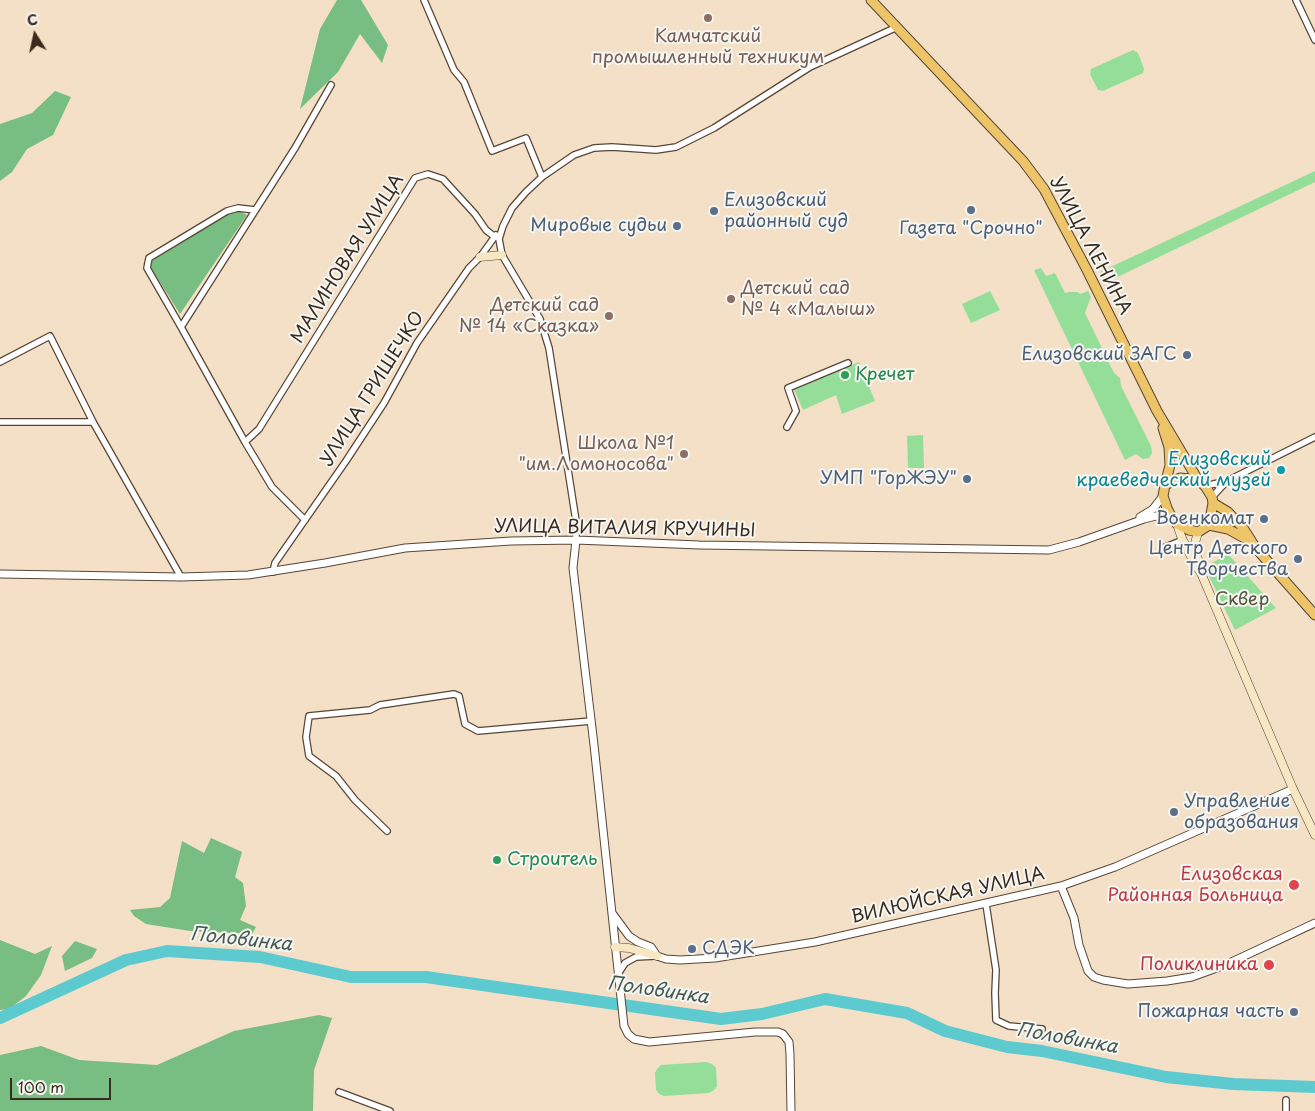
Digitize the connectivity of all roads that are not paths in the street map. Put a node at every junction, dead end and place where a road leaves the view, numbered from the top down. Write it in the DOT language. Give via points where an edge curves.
graph roads {
  1 [pos="424,0"];
  2 [pos="871,0"];
  3 [pos="1296,0"];
  4 [pos="897,27"];
  5 [pos="1315,40"];
  6 [pos="331,85"];
  7 [pos="542,177"];
  8 [pos="255,210"];
  9 [pos="502,226"];
  10 [pos="496,237"];
  11 [pos="502,255"];
  12 [pos="480,257"];
  13 [pos="181,327"];
  14 [pos="0,362"];
  15 [pos="848,363"];
  16 [pos="1157,412"];
  17 [pos="0,422"];
  18 [pos="93,422"];
  19 [pos="787,427"];
  20 [pos="1315,437"];
  21 [pos="244,442"];
  22 [pos="1227,481"];
  23 [pos="1201,483"];
  24 [pos="1165,485"];
  25 [pos="1164,496"];
  26 [pos="1212,500"];
  27 [pos="305,520"];
  28 [pos="1174,521"];
  29 [pos="1128,524"];
  30 [pos="1209,525"];
  31 [pos="1198,532"];
  32 [pos="576,540"];
  33 [pos="1183,540"];
  34 [pos="1249,541"];
  35 [pos="1163,548"];
  36 [pos="273,572"];
  37 [pos="0,574"];
  38 [pos="1201,574"];
  39 [pos="180,577"];
  40 [pos="1315,615"];
  41 [pos="591,724"];
  42 [pos="1293,789"];
  43 [pos="387,831"];
  44 [pos="1315,835"];
  45 [pos="1062,886"];
  46 [pos="986,904"];
  47 [pos="612,913"];
  48 [pos="1315,923"];
  49 [pos="615,948"];
  50 [pos="657,956"];
  51 [pos="619,976"];
  52 [pos="1042,1030"];
  53 [pos="339,1092"];
  54 [pos="1286,1100"];
  55 [pos="390,1111"];
  56 [pos="791,1111"];
  57 [pos="1286,1111"];
  1 -- 7 [label="street" via="454,70 464,82 492,151 526,138"];
  2 -- 4 [label="main road, УЛИЦА ЛЕНИНА"];
  3 -- 5 [label="street"];
  4 -- 7 [label="street, УЛИЦА ГРИШЕЧКО" via="810,67 714,128 676,147 656,150 594,148 568,159"];
  4 -- 16 [label="main road, УЛИЦА ЛЕНИНА" via="1023,160 1044,189"];
  6 -- 8 [label="street"];
  7 -- 9 [label="street, УЛИЦА ГРИШЕЧКО" via="512,208"];
  8 -- 13 [label="street"];
  8 -- 13 [label="street" via="238,208 227,211 149,258 147,268"];
  9 -- 10 [label="street, УЛИЦА ГРИШЕЧКО"];
  9 -- 11 [label="street" via="499,239"];
  10 -- 12 [label="street, УЛИЦА ГРИШЕЧКО"];
  10 -- 21 [label="street, МАЛИНОВАЯ УЛИЦА" via="486,230 443,179 428,174 415,178 259,429"];
  11 -- 12 [label="main road"];
  11 -- 32 [label="street" via="540,319 549,348 576,521"];
  12 -- 27 [label="street, УЛИЦА ГРИШЕЧКО" via="417,343 381,409"];
  13 -- 21 [label="street"];
  14 -- 18 [label="street" via="50,336"];
  15 -- 19 [label="street" via="788,388 796,411"];
  16 -- 23 [label="main road, УЛИЦА ЛЕНИНА"];
  16 -- 24 [label="main road, УЛИЦА ЛЕНИНА" via="1169,447 1170,464"];
  17 -- 18 [label="street"];
  18 -- 39 [label="street"];
  20 -- 22 [label="street"];
  21 -- 27 [label="street" via="272,487"];
  22 -- 23 [label="street"];
  22 -- 26 [label="street"];
  23 -- 24 [label="main road" via="1180,478"];
  23 -- 26 [label="main road"];
  24 -- 25 [label="main road"];
  25 -- 28 [label="main road"];
  25 -- 29 [label="street, УЛИЦА ВИТАЛИЯ КРУЧИНЫ" via="1152,509"];
  26 -- 30 [label="main road"];
  26 -- 34 [label="main road" via="1243,528"];
  27 -- 36 [label="street, УЛИЦА ГРИШЕЧКО"];
  28 -- 29 [label="street, УЛИЦА ВИТАЛИЯ КРУЧИНЫ" via="1156,516"];
  28 -- 31 [label="main road"];
  28 -- 33 [label="main road"];
  29 -- 32 [label="street, УЛИЦА ВИТАЛИЯ КРУЧИНЫ" via="1049,550"];
  30 -- 31 [label="main road"];
  30 -- 34 [label="main road" via="1228,529"];
  31 -- 38 [label="main road" via="1194,552"];
  32 -- 36 [label="street, УЛИЦА ВИТАЛИЯ КРУЧИНЫ" via="428,546"];
  32 -- 41 [label="street" via="573,568"];
  33 -- 35 [label="street"];
  33 -- 38 [label="main road"];
  34 -- 40 [label="main road"];
  36 -- 39 [label="street, УЛИЦА ВИТАЛИЯ КРУЧИНЫ"];
  37 -- 39 [label="street, УЛИЦА ВИТАЛИЯ КРУЧИНЫ"];
  38 -- 42 [label="main road"];
  41 -- 43 [label="street" via="478,731 465,724 459,696 454,694 380,705 370,710 309,716 306,737 309,756 336,776"];
  41 -- 47 [label="street"];
  42 -- 44 [label="main road"];
  42 -- 45 [label="street, ВИЛЮЙСКАЯ УЛИЦА"];
  45 -- 46 [label="street, ВИЛЮЙСКАЯ УЛИЦА"];
  45 -- 48 [label="street" via="1088,971 1103,980 1128,984 1192,977"];
  46 -- 50 [label="street, ВИЛЮЙСКАЯ УЛИЦА" via="815,942 680,960"];
  46 -- 52 [label="street" via="996,970 996,1020 1008,1026"];
  47 -- 49 [label="street"];
  47 -- 50 [label="street, ВИЛЮЙСКАЯ УЛИЦА" via="626,933 651,947"];
  49 -- 50 [label="main road" via="629,948"];
  49 -- 51 [label="street"];
  50 -- 51 [label="street" via="636,957 625,963"];
  51 -- 56 [label="street" via="624,1026 634,1039 649,1042 755,1032 783,1034 789,1042"];
  53 -- 55 [label="street"];
  54 -- 57 [label="street"];
}
